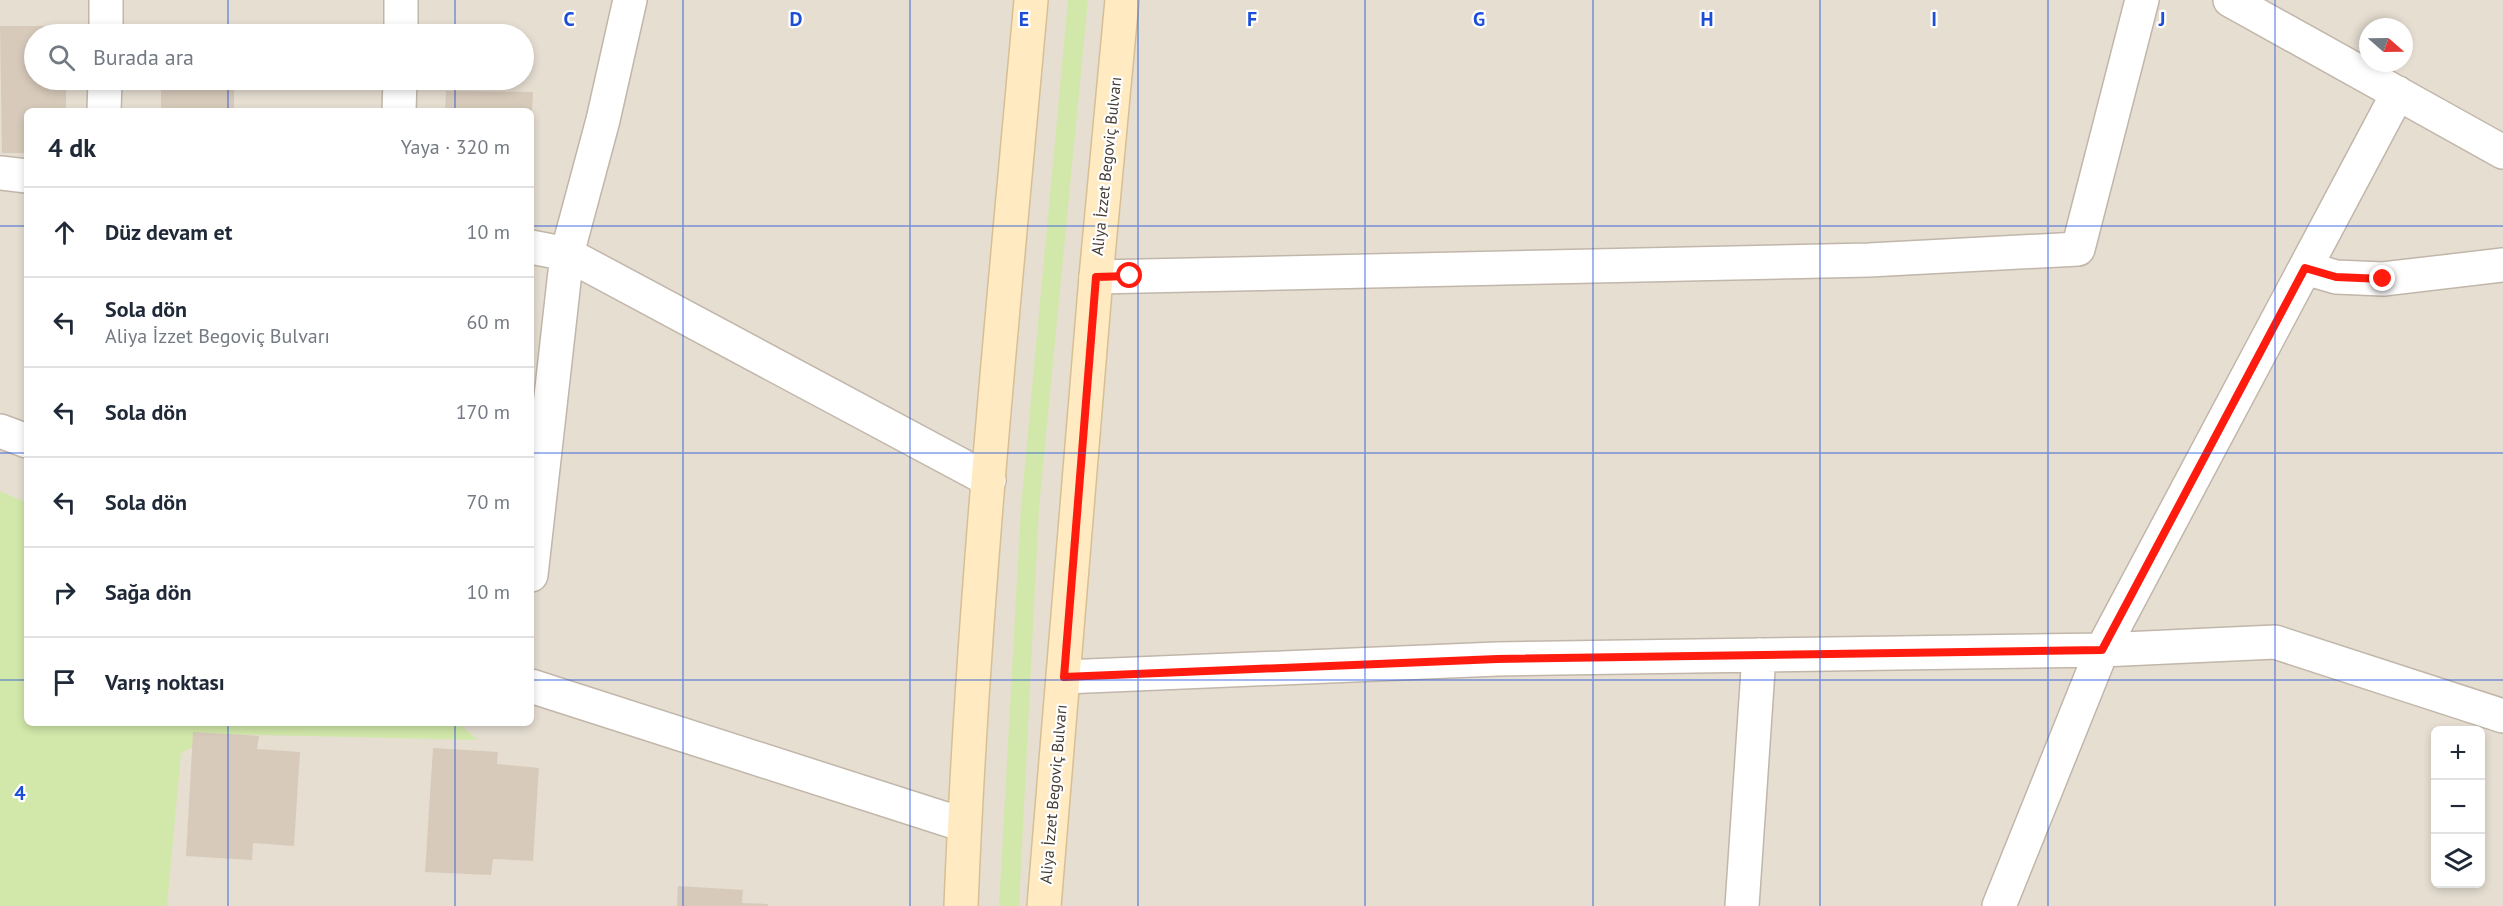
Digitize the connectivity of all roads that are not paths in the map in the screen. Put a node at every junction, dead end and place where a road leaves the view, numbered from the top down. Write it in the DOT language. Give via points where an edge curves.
graph roads {
  1 [pos="106,0"];
  2 [pos="401,0"];
  3 [pos="630,0"];
  4 [pos="1031,0"];
  5 [pos="1122,0"];
  6 [pos="2142,0"];
  7 [pos="2230,0"];
  8 [pos="106,24"];
  9 [pos="401,24"];
  10 [pos="105,90"];
  11 [pos="400,90"];
  12 [pos="2398,93"];
  13 [pos="105,108"];
  14 [pos="399,108"];
  15 [pos="2503,152"];
  16 [pos="0,173"];
  17 [pos="24,176"];
  18 [pos="534,248"];
  19 [pos="567,254"];
  20 [pos="2503,265"];
  21 [pos="2305,268"];
  22 [pos="1096,277"];
  23 [pos="0,430"];
  24 [pos="24,440"];
  25 [pos="989,480"];
  26 [pos="534,548"];
  27 [pos="2102,650"];
  28 [pos="1759,655"];
  29 [pos="1064,677"];
  30 [pos="534,687"];
  31 [pos="2503,716"];
  32 [pos="964,825"];
  33 [pos="961,906"];
  34 [pos="1044,906"];
  35 [pos="1742,906"];
  36 [pos="1998,906"];
  1 -- 8 [label="street"];
  2 -- 9 [label="street"];
  3 -- 19 [label="street"];
  4 -- 25 [label="main road"];
  5 -- 22 [label="main road, Aliya İzzet Begoviç Bulvarı"];
  6 -- 22 [label="street" via="2078,249 1869,260"];
  7 -- 12 [label="street"];
  10 -- 13 [label="street"];
  11 -- 14 [label="street"];
  12 -- 15 [label="street"];
  12 -- 21 [label="street"];
  16 -- 17 [label="street"];
  18 -- 19 [label="street"];
  19 -- 25 [label="street"];
  19 -- 26 [label="street"];
  20 -- 21 [label="street" via="2383,279 2336,277"];
  21 -- 27 [label="street"];
  22 -- 29 [label="main road, Aliya İzzet Begoviç Bulvarı"];
  23 -- 24 [label="street"];
  25 -- 32 [label="main road"];
  27 -- 28 [label="street"];
  27 -- 31 [label="street" via="2275,642"];
  27 -- 36 [label="street"];
  28 -- 29 [label="street" via="1497,659"];
  28 -- 35 [label="street"];
  29 -- 34 [label="main road, Aliya İzzet Begoviç Bulvarı"];
  30 -- 32 [label="street"];
  32 -- 33 [label="main road"];
}
